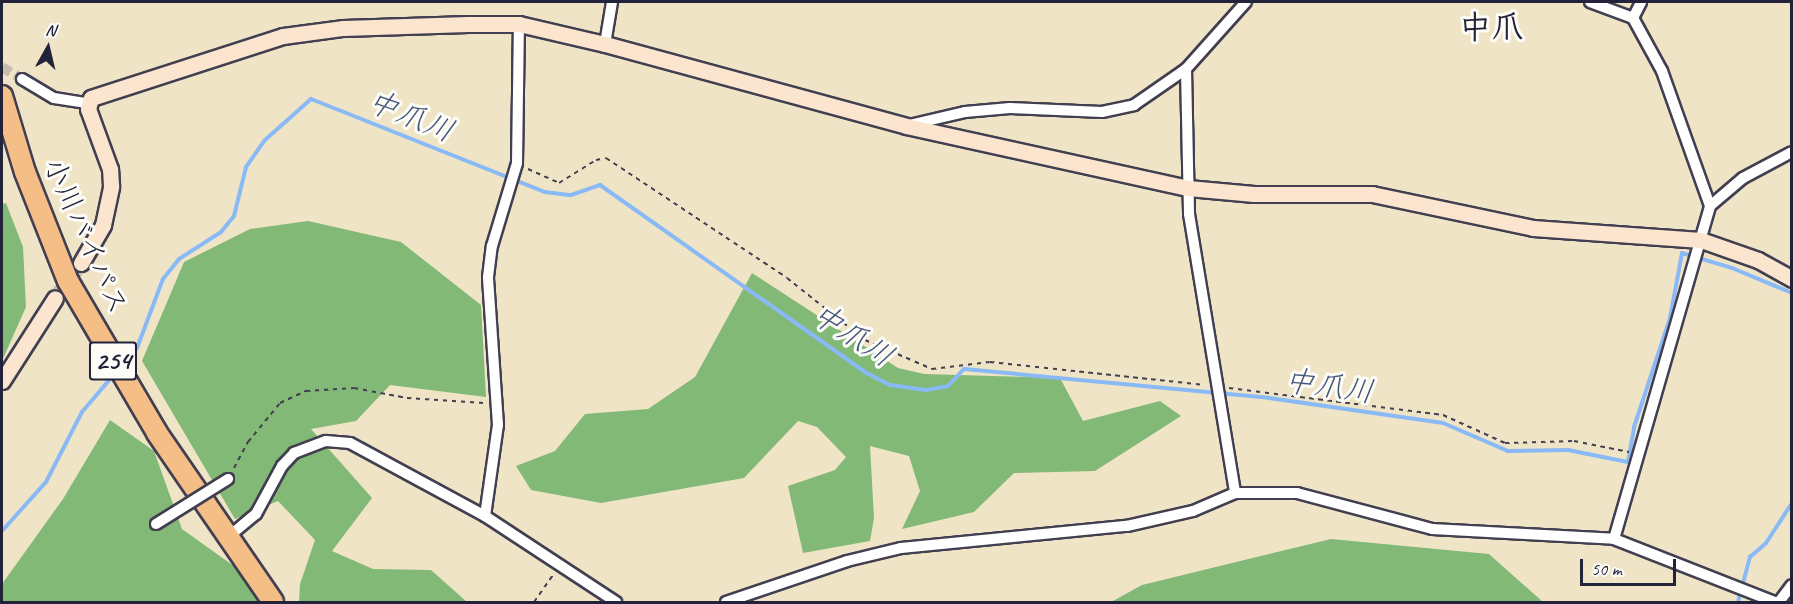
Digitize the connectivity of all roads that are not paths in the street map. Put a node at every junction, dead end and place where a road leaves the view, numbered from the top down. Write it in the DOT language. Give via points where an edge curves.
graph roads {
  1 [pos="612,2"];
  2 [pos="1590,2"];
  3 [pos="1641,2"];
  4 [pos="1242,3"];
  5 [pos="1633,18"];
  6 [pos="519,24"];
  7 [pos="605,44"];
  8 [pos="1186,69"];
  9 [pos="22,79"];
  10 [pos="2,96"];
  11 [pos="87,103"];
  12 [pos="906,126"];
  13 [pos="1791,152"];
  14 [pos="1188,188"];
  15 [pos="1710,206"];
  16 [pos="1701,240"];
  17 [pos="81,263"];
  18 [pos="1791,279"];
  19 [pos="55,298"];
  20 [pos="2,381"];
  21 [pos="228,479"];
  22 [pos="1235,493"];
  23 [pos="485,516"];
  24 [pos="156,524"];
  25 [pos="227,538"];
  26 [pos="1614,539"];
  27 [pos="1791,585"];
  28 [pos="273,603"];
  29 [pos="616,603"];
  30 [pos="726,603"];
  31 [pos="1775,603"];
  32 [pos="1779,603"];
  1 -- 7 [label="street"];
  2 -- 5 [label="street"];
  3 -- 5 [label="street"];
  4 -- 8 [label="street"];
  5 -- 15 [label="street" via="1662,71"];
  6 -- 7 [label="street"];
  6 -- 11 [label="street" via="343,28 283,36 102,93"];
  6 -- 23 [label="street" via="517,163 492,246 488,277 498,425"];
  7 -- 12 [label="street"];
  8 -- 12 [label="street" via="1134,105 1113,110 1010,108 965,112"];
  8 -- 14 [label="street"];
  9 -- 11 [label="street" via="54,98"];
  10 -- 25 [label="highway, 小川バイパス / 254" via="25,172 68,281 157,433"];
  11 -- 17 [label="street" via="110,169 111,186 103,225"];
  12 -- 14 [label="street"];
  13 -- 15 [label="street" via="1743,178"];
  14 -- 16 [label="street" via="1254,194 1372,195 1533,228"];
  14 -- 22 [label="street"];
  15 -- 16 [label="street"];
  16 -- 18 [label="street" via="1758,260"];
  16 -- 26 [label="street"];
  19 -- 20 [label="street"];
  21 -- 24 [label="street, bridge"];
  22 -- 26 [label="street" via="1297,493 1432,529"];
  22 -- 30 [label="street" via="1193,511 1127,526 901,548 847,561"];
  23 -- 25 [label="street" via="350,443 326,441 294,453 282,466 256,514"];
  23 -- 29 [label="street"];
  25 -- 28 [label="highway, 小川バイパス / 254"];
  26 -- 31 [label="street"];
  27 -- 32 [label="street"];
}
